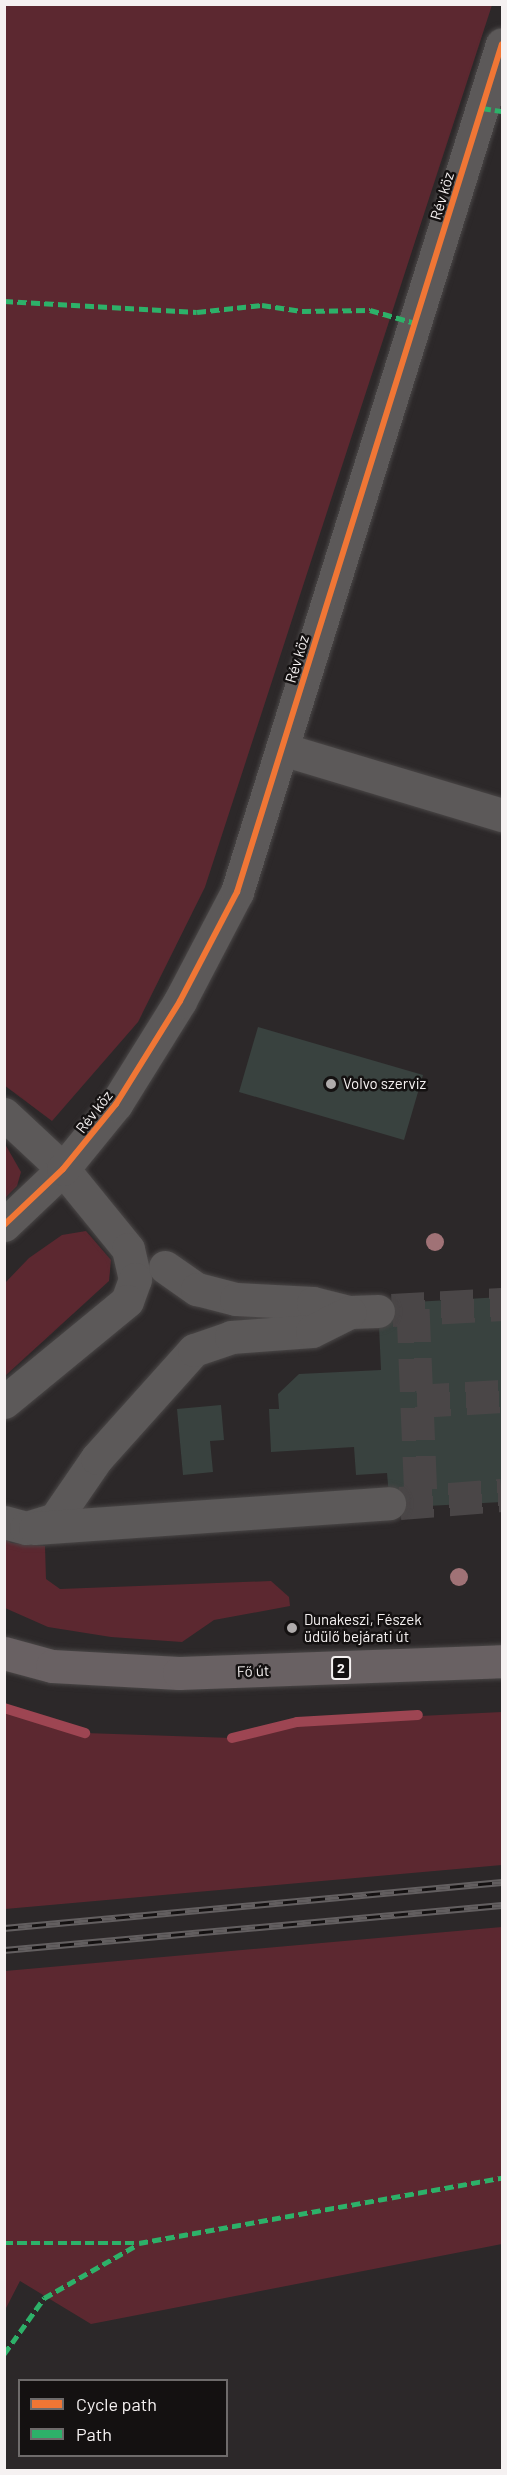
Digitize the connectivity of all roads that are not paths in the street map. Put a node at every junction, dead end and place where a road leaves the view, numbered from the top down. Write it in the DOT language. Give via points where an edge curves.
graph roads {
  1 [pos="502,44"];
  2 [pos="282,749"];
  3 [pos="502,815"];
  4 [pos="4,1114"];
  5 [pos="63,1169"];
  6 [pos="4,1225"];
  7 [pos="165,1267"];
  8 [pos="4,1402"];
  9 [pos="389,1503"];
  10 [pos="20,1525"];
  11 [pos="4,1653"];
  12 [pos="502,1661"];
  1 -- 2 [label="street, Rév köz"];
  2 -- 3 [label="street"];
  2 -- 5 [label="street, Rév köz" via="237,892 137,1073"];
  4 -- 5 [label="street"];
  5 -- 6 [label="street, Rév köz"];
  5 -- 8 [label="street" via="128,1249 135,1269 135,1287 127,1301"];
  7 -- 10 [label="street" via="181,1281 214,1294 364,1312 312,1330 231,1337 194,1350 97,1458 55,1519"];
  9 -- 10 [label="street"];
  11 -- 12 [label="main road, Fő út / 2" via="52,1666 179,1673"];
}
